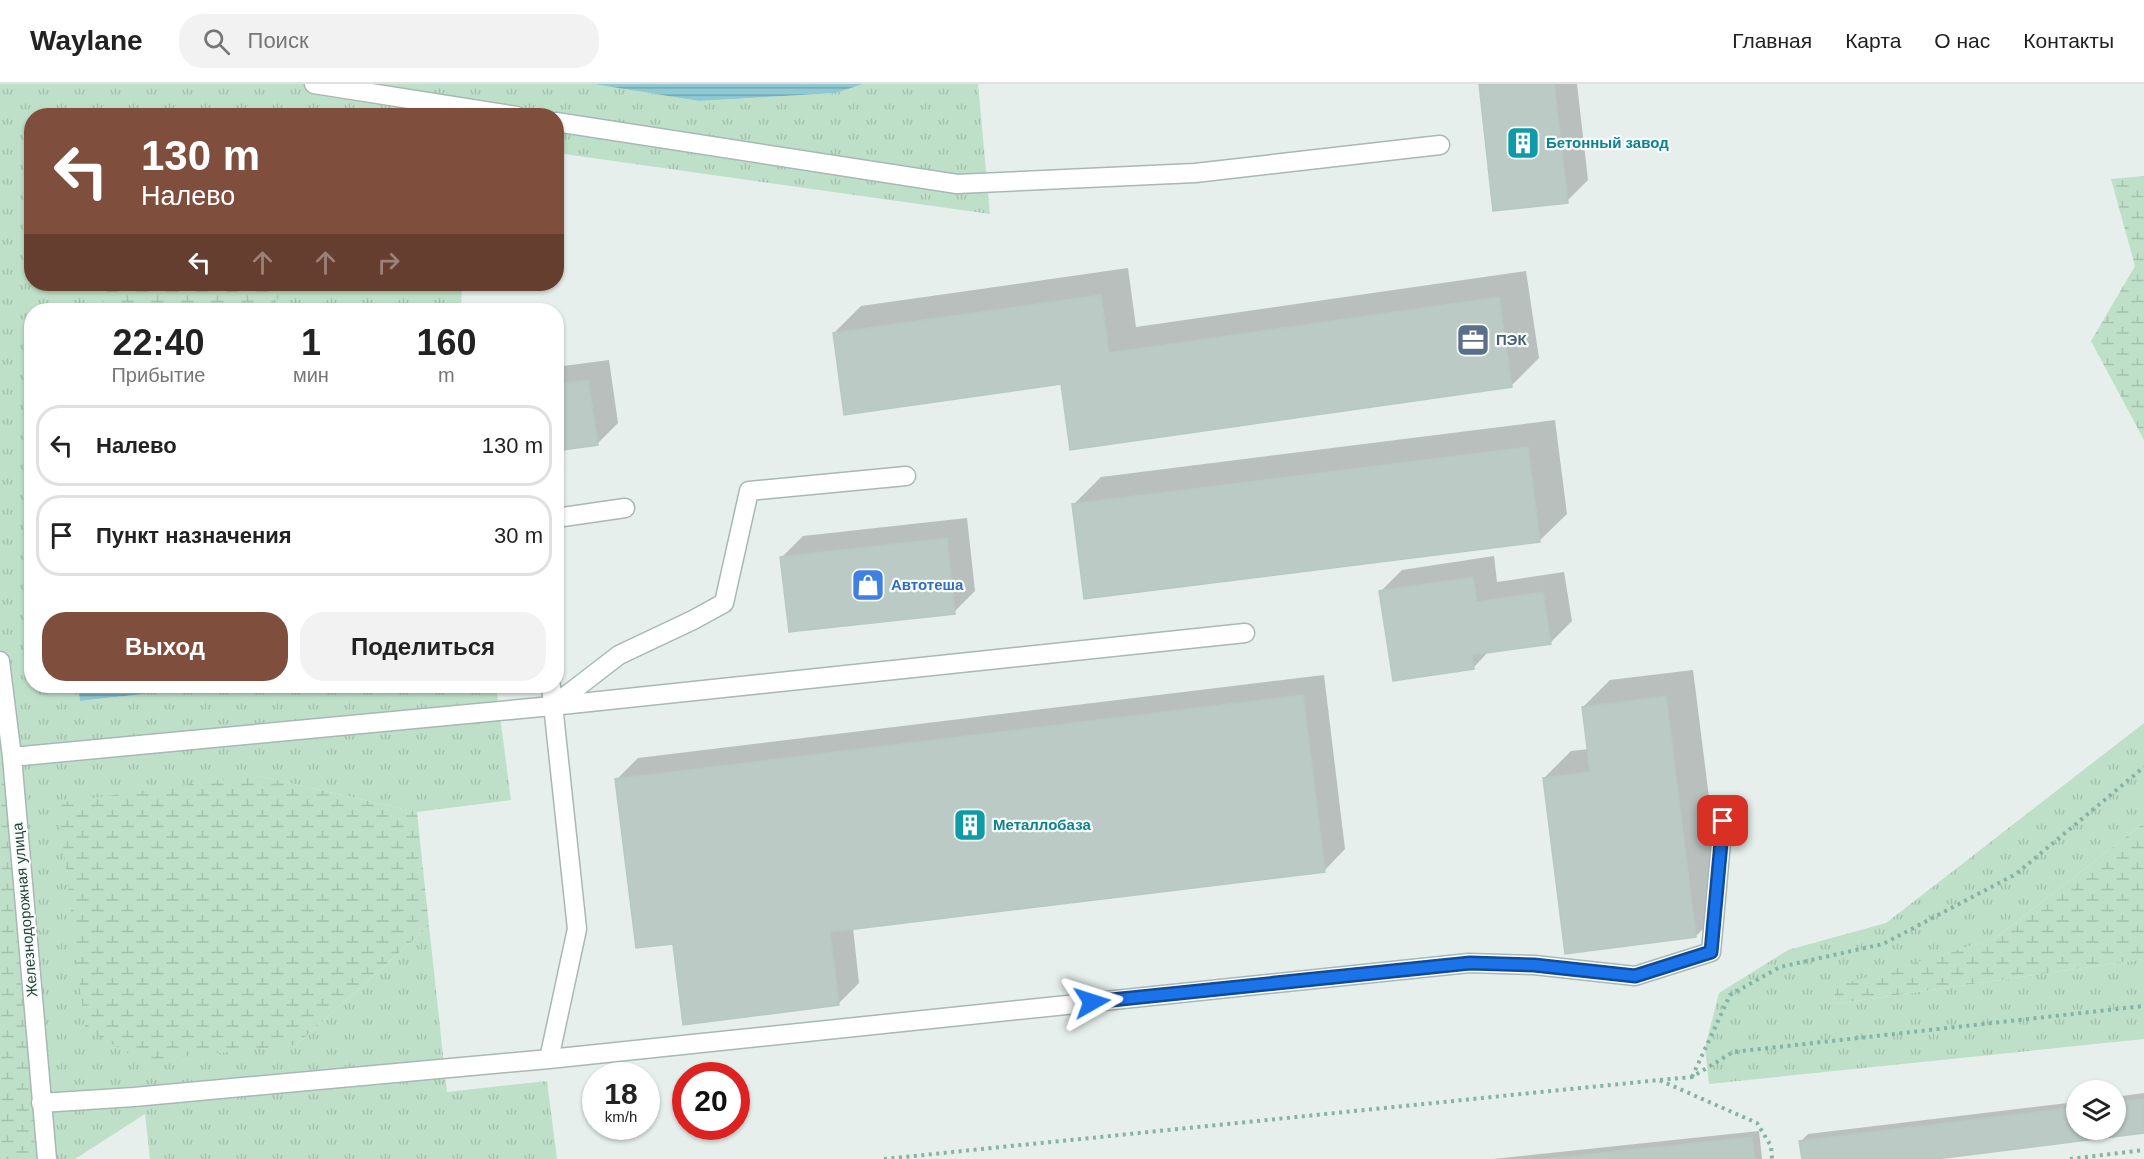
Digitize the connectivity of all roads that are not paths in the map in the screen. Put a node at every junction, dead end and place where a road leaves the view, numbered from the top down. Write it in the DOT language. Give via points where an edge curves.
graph roads {
  1 [pos="314,84"];
  2 [pos="466,108"];
  3 [pos="564,123"];
  4 [pos="1440,145"];
  5 [pos="906,476"];
  6 [pos="625,508"];
  7 [pos="564,517"];
  8 [pos="1245,633"];
  9 [pos="0,662"];
  10 [pos="551,693"];
  11 [pos="552,706"];
  12 [pos="12,757"];
  13 [pos="1723,821"];
  14 [pos="549,1059"];
  15 [pos="41,1103"];
  16 [pos="47,1159"];
  1 -- 2 [label="street"];
  3 -- 4 [label="street" via="957,184 1195,173"];
  5 -- 11 [label="street" via="749,491 724,603 619,656"];
  6 -- 7 [label="street"];
  8 -- 11 [label="street"];
  9 -- 12 [label="street, Железнодорожная улица"];
  10 -- 11 [label="street"];
  11 -- 12 [label="street"];
  11 -- 14 [label="street" via="577,928"];
  12 -- 15 [label="street, Железнодорожная улица"];
  13 -- 14 [label="street" via="1711,952 1635,976 1534,965 1470,963"];
  14 -- 15 [label="street"];
  15 -- 16 [label="street, Железнодорожная улица"];
}
